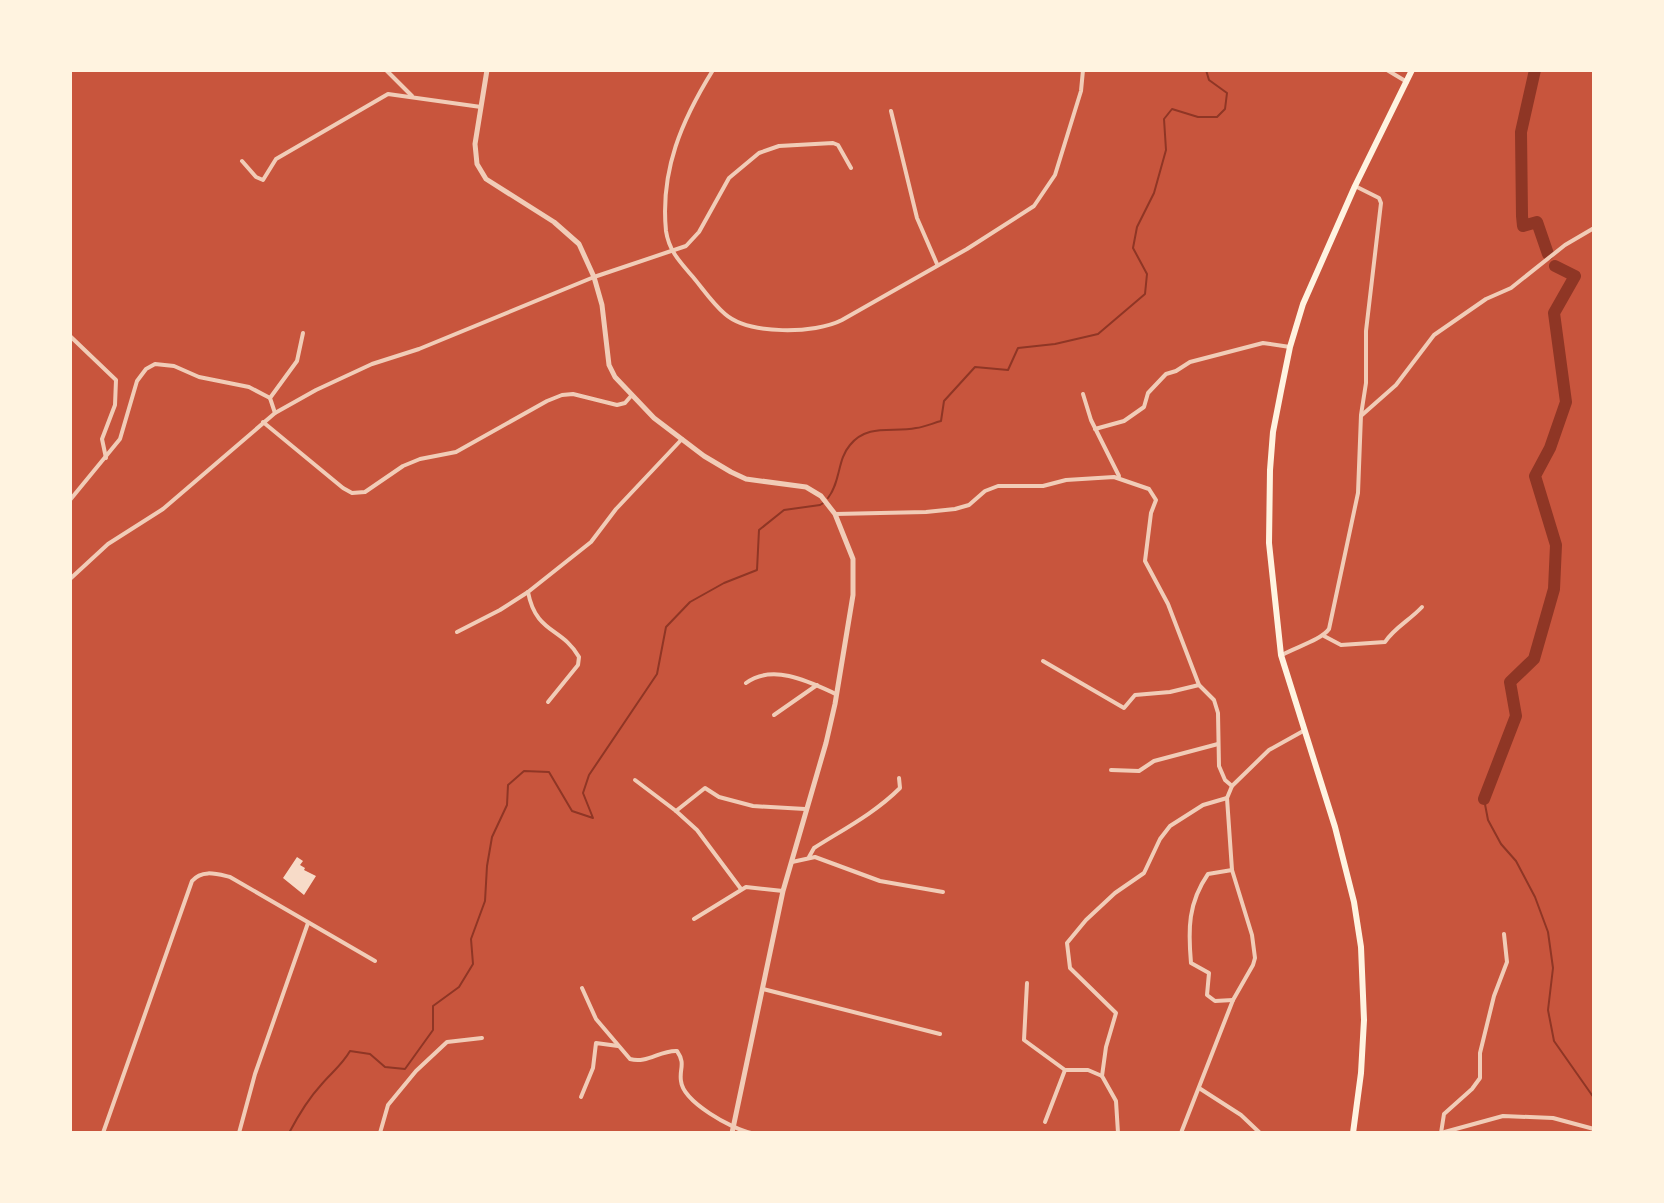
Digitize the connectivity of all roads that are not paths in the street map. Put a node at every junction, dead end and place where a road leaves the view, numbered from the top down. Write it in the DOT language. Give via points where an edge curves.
graph roads {
  1 [pos="386,70"];
  2 [pos="487,70"];
  3 [pos="713,70"];
  4 [pos="1083,70"];
  5 [pos="1387,70"];
  6 [pos="1412,70"];
  7 [pos="1407,82"];
  8 [pos="412,96"];
  9 [pos="481,107"];
  10 [pos="891,111"];
  11 [pos="242,161"];
  12 [pos="851,168"];
  13 [pos="1355,186"];
  14 [pos="1594,228"];
  15 [pos="672,253"];
  16 [pos="937,264"];
  17 [pos="594,277"];
  18 [pos="303,333"];
  19 [pos="70,336"];
  20 [pos="1290,347"];
  21 [pos="1083,394"];
  22 [pos="631,396"];
  23 [pos="270,398"];
  24 [pos="275,413"];
  25 [pos="1361,415"];
  26 [pos="263,422"];
  27 [pos="1095,429"];
  28 [pos="682,439"];
  29 [pos="106,458"];
  30 [pos="1120,477"];
  31 [pos="70,500"];
  32 [pos="835,514"];
  33 [pos="70,579"];
  34 [pos="528,592"];
  35 [pos="1422,607"];
  36 [pos="457,632"];
  37 [pos="1324,636"];
  38 [pos="1281,655"];
  39 [pos="1043,661"];
  40 [pos="746,683"];
  41 [pos="817,685"];
  42 [pos="1199,685"];
  43 [pos="836,694"];
  44 [pos="548,702"];
  45 [pos="774,715"];
  46 [pos="1306,729"];
  47 [pos="1218,744"];
  48 [pos="1111,770"];
  49 [pos="899,778"];
  50 [pos="635,780"];
  51 [pos="1232,786"];
  52 [pos="1227,798"];
  53 [pos="805,809"];
  54 [pos="676,811"];
  55 [pos="809,857"];
  56 [pos="790,863"];
  57 [pos="1232,870"];
  58 [pos="741,889"];
  59 [pos="783,891"];
  60 [pos="943,892"];
  61 [pos="694,919"];
  62 [pos="308,923"];
  63 [pos="1504,934"];
  64 [pos="375,961"];
  65 [pos="1027,983"];
  66 [pos="582,988"];
  67 [pos="761,989"];
  68 [pos="1233,1000"];
  69 [pos="940,1034"];
  70 [pos="482,1038"];
  71 [pos="618,1046"];
  72 [pos="1065,1070"];
  73 [pos="1102,1076"];
  74 [pos="1199,1088"];
  75 [pos="581,1097"];
  76 [pos="1045,1122"];
  77 [pos="1594,1129"];
  78 [pos="732,1130"];
  79 [pos="103,1133"];
  80 [pos="239,1133"];
  81 [pos="380,1133"];
  82 [pos="751,1133"];
  83 [pos="1118,1133"];
  84 [pos="1181,1133"];
  85 [pos="1260,1133"];
  86 [pos="1353,1133"];
  87 [pos="1441,1133"];
  1 -- 8 [label="street"];
  2 -- 9 [label="street"];
  3 -- 15 [label="street" via="690,108 672,155 665,215"];
  4 -- 16 [label="street" via="1081,91 1046,192 1028,211"];
  5 -- 7 [label="street"];
  6 -- 7 [label="highway"];
  7 -- 13 [label="highway"];
  8 -- 9 [label="street"];
  8 -- 11 [label="street" via="380,97 276,159 263,180"];
  9 -- 17 [label="street" via="475,151 480,171 568,233"];
  10 -- 16 [label="street" via="917,218"];
  12 -- 15 [label="street" via="833,143 779,146 759,153 729,178 692,241"];
  13 -- 20 [label="highway" via="1303,304"];
  13 -- 25 [label="street" via="1381,203"];
  14 -- 25 [label="street" via="1511,288 1439,331 1396,385"];
  15 -- 16 [label="street" via="725,315 744,324 796,330 832,326"];
  15 -- 17 [label="street"];
  17 -- 22 [label="street" via="609,365"];
  17 -- 24 [label="street" via="372,364"];
  18 -- 23 [label="street" via="297,361"];
  19 -- 29 [label="street" via="116,380 115,405 102,439"];
  20 -- 27 [label="street" via="1263,343 1190,362 1166,374 1148,393 1144,407 1124,421"];
  20 -- 38 [label="highway" via="1273,432 1269,507"];
  21 -- 27 [label="street"];
  22 -- 26 [label="street" via="617,405 573,394 547,401 456,452 414,461 356,494"];
  22 -- 28 [label="street"];
  23 -- 24 [label="street"];
  23 -- 29 [label="street" via="249,387 155,364 137,381 120,439"];
  24 -- 26 [label="street"];
  25 -- 37 [label="street" via="1358,493"];
  26 -- 33 [label="street" via="163,509 108,544"];
  27 -- 30 [label="street"];
  28 -- 32 [label="street" via="746,479 806,487"];
  28 -- 34 [label="street" via="591,542"];
  29 -- 31 [label="street"];
  30 -- 32 [label="street" via="998,486 955,509"];
  30 -- 42 [label="street" via="1155,496 1145,561"];
  32 -- 43 [label="street" via="851,551 855,582"];
  34 -- 36 [label="street"];
  34 -- 44 [label="street" via="538,619 579,657"];
  35 -- 37 [label="street" via="1385,642 1341,645"];
  37 -- 38 [label="street"];
  38 -- 46 [label="highway"];
  39 -- 42 [label="street" via="1124,708 1135,695"];
  40 -- 41 [label="street" via="776,675"];
  41 -- 43 [label="street"];
  41 -- 45 [label="street"];
  42 -- 47 [label="street" via="1216,705"];
  43 -- 53 [label="street"];
  46 -- 51 [label="street" via="1269,750"];
  46 -- 86 [label="highway" via="1341,849 1361,947 1364,1020"];
  47 -- 48 [label="street" via="1154,761 1139,771"];
  47 -- 51 [label="street" via="1219,766"];
  49 -- 55 [label="street" via="900,788 892,796 817,846"];
  50 -- 54 [label="street"];
  51 -- 52 [label="street"];
  52 -- 57 [label="street"];
  52 -- 73 [label="street" via="1203,805 1170,826 1144,873 1115,893 1067,943 1070,968 1116,1013"];
  53 -- 54 [label="street" via="753,806 705,788"];
  53 -- 56 [label="street"];
  54 -- 58 [label="street"];
  55 -- 56 [label="street"];
  55 -- 60 [label="street" via="880,881"];
  56 -- 59 [label="street"];
  57 -- 68 [label="street" via="1255,954"];
  57 -- 68 [label="street" via="1208,874 1197,890 1188,928 1191,963 1209,973 1207,995 1215,1001"];
  58 -- 59 [label="street"];
  58 -- 61 [label="street"];
  59 -- 67 [label="street"];
  62 -- 64 [label="street"];
  62 -- 79 [label="street" via="230,877 204,873 195,878"];
  62 -- 80 [label="street"];
  63 -- 87 [label="street" via="1507,962 1480,1053 1480,1078 1444,1114"];
  65 -- 72 [label="street" via="1024,1040"];
  66 -- 71 [label="street" via="596,1019"];
  67 -- 69 [label="street"];
  67 -- 78 [label="street"];
  68 -- 74 [label="street"];
  70 -- 81 [label="street" via="447,1042 388,1105"];
  71 -- 75 [label="street" via="596,1043"];
  71 -- 78 [label="street" via="637,1061 679,1052 687,1097"];
  72 -- 73 [label="street"];
  72 -- 76 [label="street"];
  73 -- 83 [label="street" via="1116,1101"];
  74 -- 84 [label="street"];
  74 -- 85 [label="street"];
  77 -- 87 [label="street" via="1553,1118 1503,1116"];
  78 -- 82 [label="street"];
}
